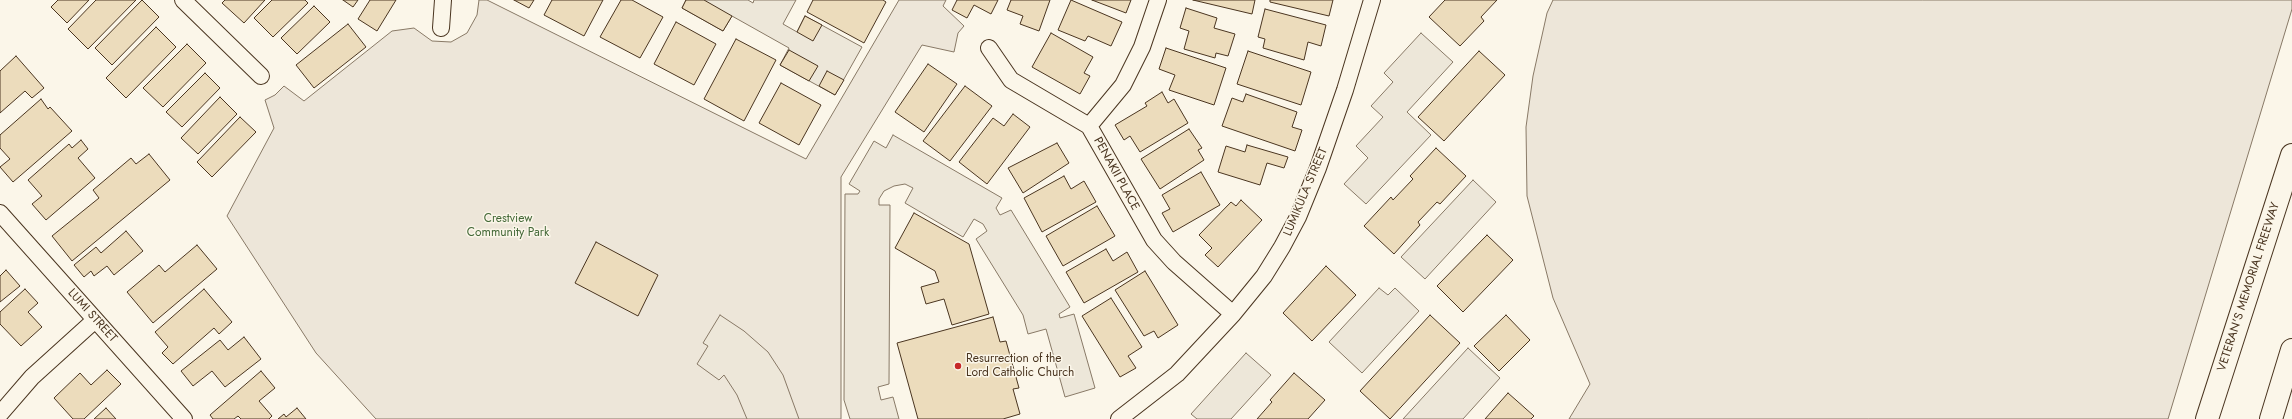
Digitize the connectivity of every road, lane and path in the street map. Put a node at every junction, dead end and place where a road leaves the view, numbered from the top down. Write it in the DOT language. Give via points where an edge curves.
graph roads {
  1 [pos="183,0"];
  2 [pos="443,0"];
  3 [pos="1158,0"];
  4 [pos="1372,0"];
  5 [pos="441,28"];
  6 [pos="989,48"];
  7 [pos="261,76"];
  8 [pos="1089,126"];
  9 [pos="2292,155"];
  10 [pos="0,214"];
  11 [pos="1233,314"];
  12 [pos="95,320"];
  13 [pos="2292,350"];
  14 [pos="0,414"];
  15 [pos="184,419"];
  16 [pos="1119,419"];
  17 [pos="2207,419"];
  18 [pos="2271,419"];
  1 -- 7 [label="street"];
  2 -- 5 [label="street"];
  3 -- 8 [label="street" via="1142,47 1123,85"];
  4 -- 11 [label="street, LUMIKULA STREET" via="1343,97 1298,217 1264,276"];
  6 -- 8 [label="street, PENAKII PLACE" via="1011,80"];
  8 -- 11 [label="street, PENAKII PLACE" via="1154,240 1174,262 1216,296"];
  9 -- 17 [label="highway, VETERAN'S MEMORIAL FREEWAY"];
  10 -- 12 [label="street, LUMI STREET"];
  11 -- 16 [label="street, LUMIKULA STREET" via="1177,374"];
  12 -- 14 [label="street" via="32,377"];
  12 -- 15 [label="street, LUMI STREET"];
  13 -- 18 [label="highway"];
}
